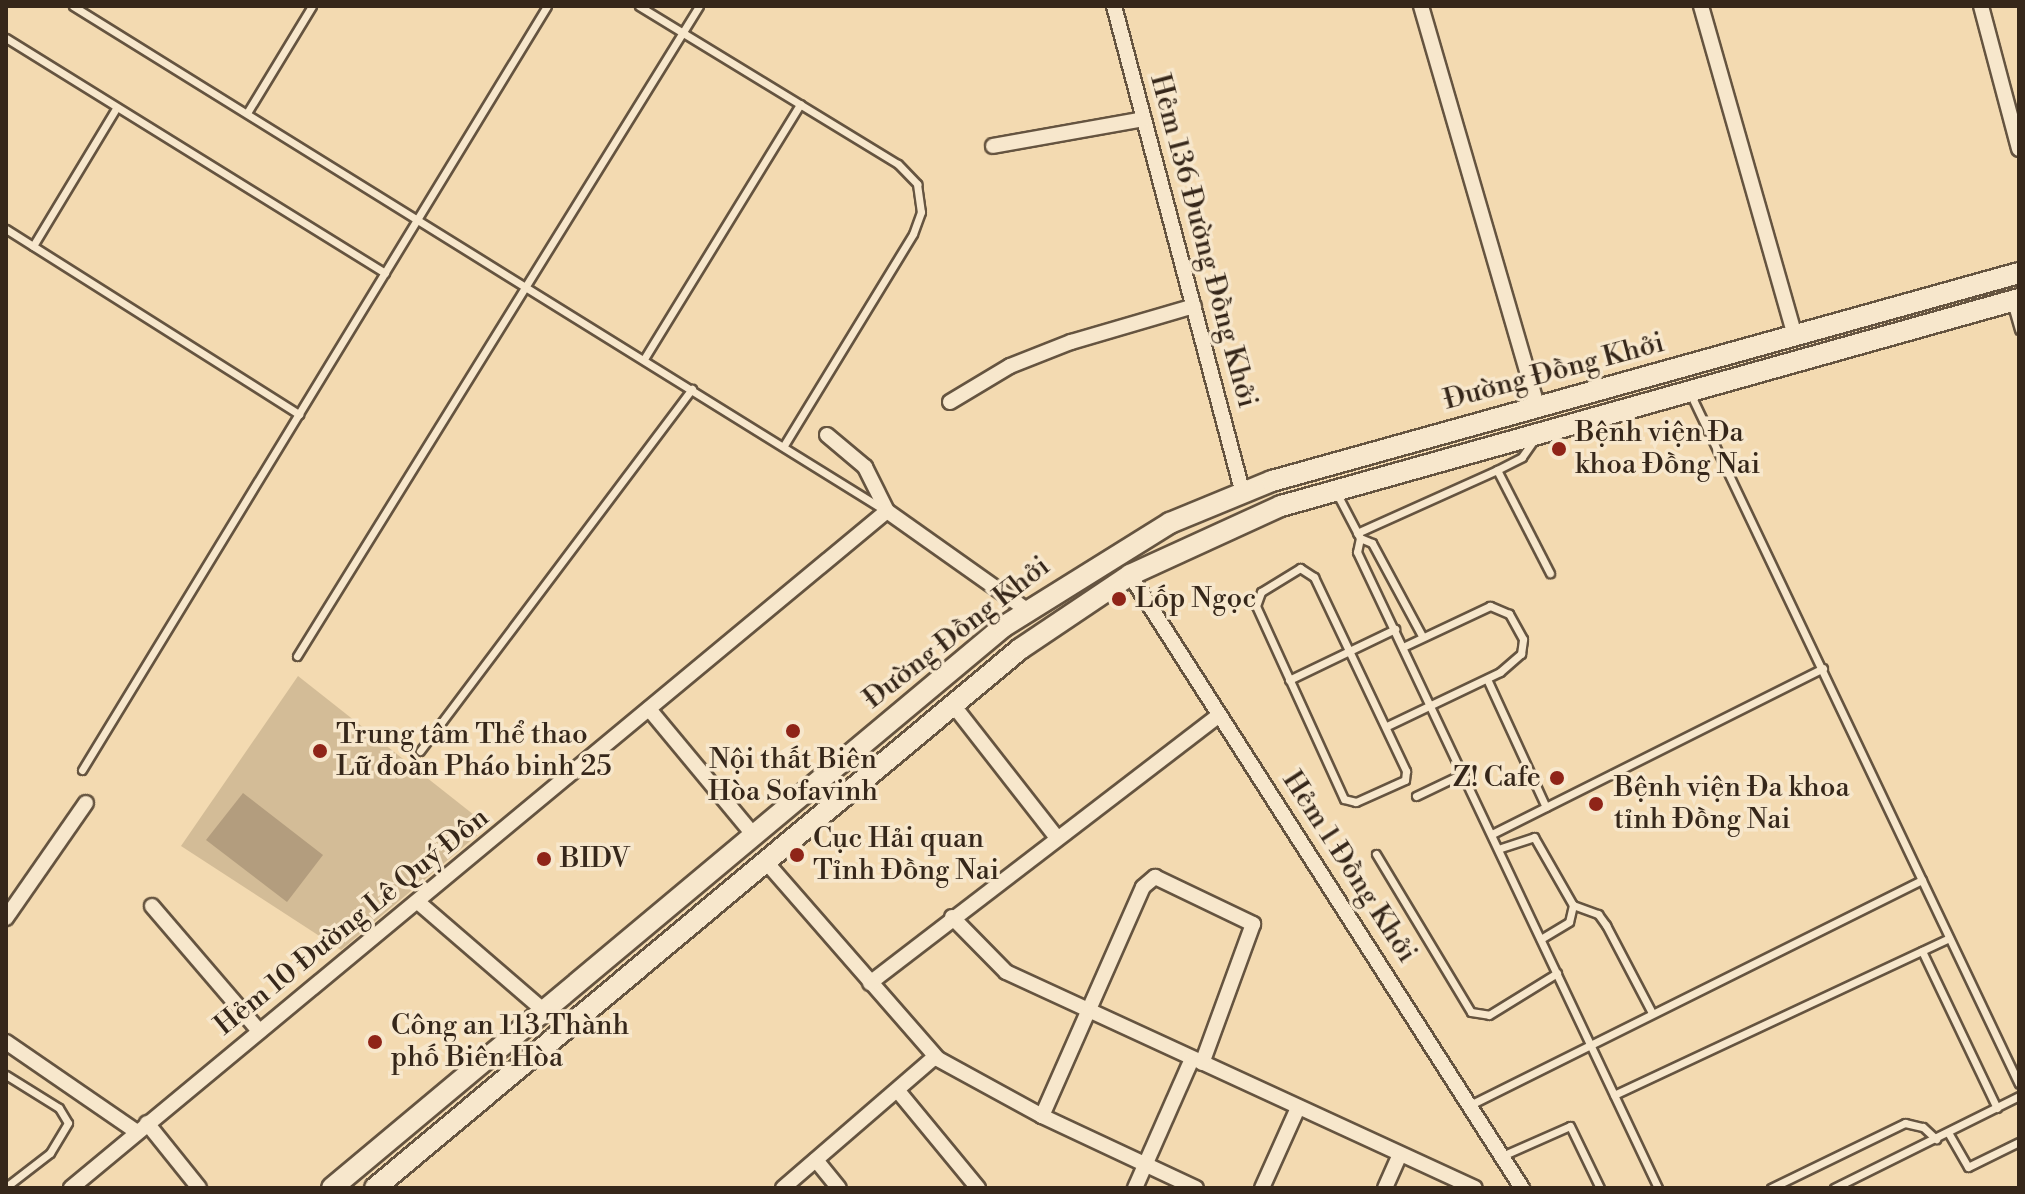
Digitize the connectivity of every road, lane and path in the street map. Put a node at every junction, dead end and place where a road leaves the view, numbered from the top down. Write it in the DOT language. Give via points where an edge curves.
graph roads {
  1 [pos="73,6"];
  2 [pos="312,6"];
  3 [pos="547,6"];
  4 [pos="639,6"];
  5 [pos="699,6"];
  6 [pos="1114,6"];
  7 [pos="1421,6"];
  8 [pos="1701,6"];
  9 [pos="1981,6"];
  10 [pos="682,32"];
  11 [pos="6,38"];
  12 [pos="800,104"];
  13 [pos="117,107"];
  14 [pos="247,113"];
  15 [pos="1144,119"];
  16 [pos="993,146"];
  17 [pos="2019,149"];
  18 [pos="418,219"];
  19 [pos="6,229"];
  20 [pos="33,246"];
  21 [pos="385,273"];
  22 [pos="2019,273"];
  23 [pos="526,286"];
  24 [pos="2015,300"];
  25 [pos="1194,306"];
  26 [pos="2019,330"];
  27 [pos="1795,337"];
  28 [pos="644,359"];
  29 [pos="1799,362"];
  30 [pos="692,389"];
  31 [pos="1689,392"];
  32 [pos="950,402"];
  33 [pos="1537,404"];
  34 [pos="299,414"];
  35 [pos="1538,434"];
  36 [pos="827,435"];
  37 [pos="784,445"];
  38 [pos="1497,470"];
  39 [pos="1242,490"];
  40 [pos="1336,492"];
  41 [pos="887,511"];
  42 [pos="1359,536"];
  43 [pos="1550,573"];
  44 [pos="1130,575"];
  45 [pos="1027,610"];
  46 [pos="1395,629"];
  47 [pos="1046,631"];
  48 [pos="1422,636"];
  49 [pos="1403,647"];
  50 [pos="1350,650"];
  51 [pos="297,656"];
  52 [pos="1823,668"];
  53 [pos="1487,679"];
  54 [pos="1289,680"];
  55 [pos="1430,704"];
  56 [pos="954,706"];
  57 [pos="649,709"];
  58 [pos="1219,715"];
  59 [pos="1387,726"];
  60 [pos="420,751"];
  61 [pos="82,770"];
  62 [pos="1464,773"];
  63 [pos="1416,796"];
  64 [pos="86,803"];
  65 [pos="1546,807"];
  66 [pos="752,833"];
  67 [pos="1494,833"];
  68 [pos="1057,838"];
  69 [pos="1501,848"];
  70 [pos="1376,854"];
  71 [pos="767,863"];
  72 [pos="1922,880"];
  73 [pos="418,902"];
  74 [pos="1573,905"];
  75 [pos="152,906"];
  76 [pos="652,917"];
  77 [pos="952,917"];
  78 [pos="6,918"];
  79 [pos="1949,938"];
  80 [pos="1541,939"];
  81 [pos="673,941"];
  82 [pos="1922,951"];
  83 [pos="1557,973"];
  84 [pos="870,983"];
  85 [pos="542,1009"];
  86 [pos="1088,1012"];
  87 [pos="1652,1013"];
  88 [pos="259,1031"];
  89 [pos="6,1042"];
  90 [pos="1589,1043"];
  91 [pos="935,1057"];
  92 [pos="1197,1061"];
  93 [pos="6,1075"];
  94 [pos="2019,1084"];
  95 [pos="898,1091"];
  96 [pos="1614,1095"];
  97 [pos="2019,1096"];
  98 [pos="1470,1105"];
  99 [pos="1298,1108"];
  100 [pos="1997,1108"];
  101 [pos="1042,1116"];
  102 [pos="142,1128"];
  103 [pos="1949,1134"];
  104 [pos="1936,1139"];
  105 [pos="2019,1142"];
  106 [pos="1400,1154"];
  107 [pos="1502,1156"];
  108 [pos="816,1160"];
  109 [pos="1145,1165"];
  110 [pos="6,1187"];
  111 [pos="71,1188"];
  112 [pos="199,1188"];
  113 [pos="332,1188"];
  114 [pos="375,1188"];
  115 [pos="783,1188"];
  116 [pos="839,1188"];
  117 [pos="978,1188"];
  118 [pos="1135,1188"];
  119 [pos="1196,1188"];
  120 [pos="1262,1188"];
  121 [pos="1385,1188"];
  122 [pos="1475,1188"];
  123 [pos="1522,1188"];
  124 [pos="1600,1188"];
  125 [pos="1658,1188"];
  126 [pos="1771,1188"];
  127 [pos="1834,1188"];
  1 -- 14 [label="lane"];
  2 -- 14 [label="lane"];
  3 -- 18 [label="lane"];
  4 -- 10 [label="lane"];
  5 -- 10 [label="lane"];
  6 -- 15 [label="street, Hẻm 136 Đường Đồng Khởi"];
  7 -- 33 [label="street"];
  8 -- 27 [label="street"];
  9 -- 17 [label="street"];
  10 -- 12 [label="lane"];
  10 -- 23 [label="lane"];
  11 -- 13 [label="lane"];
  12 -- 28 [label="lane"];
  12 -- 37 [label="lane" via="906,169 921,202 913,234"];
  13 -- 20 [label="lane"];
  13 -- 21 [label="lane"];
  14 -- 18 [label="lane"];
  15 -- 16 [label="street"];
  15 -- 25 [label="street, Hẻm 136 Đường Đồng Khởi"];
  18 -- 21 [label="lane"];
  18 -- 23 [label="lane"];
  19 -- 20 [label="lane"];
  20 -- 34 [label="lane"];
  21 -- 34 [label="lane"];
  22 -- 27 [label="main road, Đường Đồng Khởi"];
  23 -- 28 [label="lane"];
  23 -- 51 [label="lane"];
  24 -- 26 [label="lane"];
  24 -- 29 [label="main road, Đường Đồng Khởi"];
  25 -- 32 [label="street" via="1059,347 982,381"];
  25 -- 39 [label="street, Hẻm 136 Đường Đồng Khởi"];
  27 -- 29 [label="main road"];
  27 -- 33 [label="main road, Đường Đồng Khởi"];
  28 -- 30 [label="lane"];
  29 -- 31 [label="main road, Đường Đồng Khởi"];
  30 -- 37 [label="lane"];
  30 -- 60 [label="lane"];
  31 -- 35 [label="main road, Đường Đồng Khởi"];
  31 -- 52 [label="lane"];
  33 -- 39 [label="main road, Đường Đồng Khởi"];
  34 -- 61 [label="lane"];
  35 -- 38 [label="lane" via="1522,457"];
  35 -- 40 [label="main road, Đường Đồng Khởi"];
  36 -- 41 [label="street" via="865,467"];
  37 -- 41 [label="lane"];
  38 -- 42 [label="lane"];
  38 -- 43 [label="lane"];
  39 -- 45 [label="main road, Đường Đồng Khởi" via="1110,556"];
  40 -- 42 [label="lane"];
  40 -- 44 [label="main road, Đường Đồng Khởi" via="1242,521"];
  41 -- 45 [label="street"];
  41 -- 57 [label="street, Hẻm 10 Đường Lê Quý Đôn"];
  42 -- 46 [label="lane" via="1357,552"];
  42 -- 48 [label="lane" via="1372,543"];
  44 -- 47 [label="main road, Đường Đồng Khởi"];
  44 -- 58 [label="street, Hẻm 1 Đồng Khởi"];
  45 -- 47 [label="main road"];
  45 -- 66 [label="main road, Đường Đồng Khởi"];
  46 -- 49 [label="lane"];
  46 -- 50 [label="lane"];
  47 -- 56 [label="main road, Đường Đồng Khởi"];
  48 -- 49 [label="lane"];
  48 -- 53 [label="lane" via="1483,606 1503,609 1523,647 1516,660"];
  49 -- 55 [label="lane"];
  50 -- 54 [label="lane"];
  50 -- 54 [label="lane" via="1314,577 1300,568 1261,592 1256,606"];
  50 -- 59 [label="lane"];
  52 -- 65 [label="lane"];
  52 -- 72 [label="lane"];
  53 -- 55 [label="lane"];
  53 -- 65 [label="lane"];
  54 -- 59 [label="lane" via="1350,803 1405,780"];
  55 -- 59 [label="lane"];
  55 -- 62 [label="lane"];
  56 -- 68 [label="street"];
  56 -- 71 [label="main road, Đường Đồng Khởi"];
  57 -- 66 [label="street"];
  57 -- 73 [label="street, Hẻm 10 Đường Lê Quý Đôn"];
  58 -- 68 [label="street"];
  58 -- 98 [label="street, Hẻm 1 Đồng Khởi"];
  62 -- 63 [label="lane"];
  62 -- 67 [label="lane"];
  64 -- 78 [label="street"];
  65 -- 67 [label="lane"];
  66 -- 76 [label="main road, Đường Đồng Khởi"];
  67 -- 69 [label="lane"];
  68 -- 77 [label="street"];
  69 -- 74 [label="lane" via="1534,837"];
  69 -- 80 [label="lane"];
  70 -- 83 [label="lane" via="1471,1012 1489,1015"];
  71 -- 81 [label="main road, Đường Đồng Khởi"];
  71 -- 84 [label="street"];
  72 -- 79 [label="lane"];
  72 -- 87 [label="lane"];
  73 -- 85 [label="street"];
  73 -- 88 [label="street, Hẻm 10 Đường Lê Quý Đôn"];
  74 -- 80 [label="lane" via="1569,922"];
  74 -- 87 [label="lane" via="1598,914"];
  75 -- 88 [label="street"];
  76 -- 81 [label="main road"];
  76 -- 85 [label="main road, Đường Đồng Khởi"];
  77 -- 84 [label="street"];
  77 -- 86 [label="street" via="993,964"];
  79 -- 82 [label="lane"];
  79 -- 94 [label="lane"];
  80 -- 83 [label="lane"];
  81 -- 114 [label="main road, Đường Đồng Khởi"];
  82 -- 96 [label="lane"];
  82 -- 100 [label="lane"];
  83 -- 90 [label="lane"];
  84 -- 91 [label="street"];
  85 -- 113 [label="main road, Đường Đồng Khởi"];
  86 -- 92 [label="street"];
  86 -- 92 [label="street" via="1143,887 1155,877 1165,879 1253,924"];
  86 -- 101 [label="street"];
  87 -- 90 [label="lane"];
  88 -- 102 [label="street, Hẻm 10 Đường Lê Quý Đôn"];
  89 -- 102 [label="street"];
  90 -- 96 [label="lane"];
  90 -- 98 [label="lane"];
  91 -- 95 [label="street"];
  91 -- 101 [label="street"];
  92 -- 99 [label="street"];
  92 -- 109 [label="street"];
  93 -- 110 [label="lane" via="59,1108 68,1123 50,1153"];
  95 -- 108 [label="street"];
  95 -- 117 [label="street"];
  96 -- 125 [label="lane"];
  97 -- 100 [label="lane"];
  98 -- 107 [label="street, Hẻm 1 Đồng Khởi"];
  99 -- 106 [label="street"];
  99 -- 120 [label="street"];
  100 -- 103 [label="lane"];
  101 -- 109 [label="street"];
  102 -- 111 [label="street, Hẻm 10 Đường Lê Quý Đôn"];
  102 -- 112 [label="street"];
  103 -- 104 [label="lane"];
  103 -- 105 [label="lane" via="1968,1167"];
  104 -- 126 [label="lane" via="1923,1127 1905,1123"];
  104 -- 127 [label="lane"];
  106 -- 121 [label="street"];
  106 -- 122 [label="street"];
  107 -- 123 [label="street, Hẻm 1 Đồng Khởi"];
  107 -- 124 [label="lane" via="1570,1126"];
  108 -- 115 [label="street"];
  108 -- 116 [label="street"];
  109 -- 118 [label="street"];
  109 -- 119 [label="street"];
}
